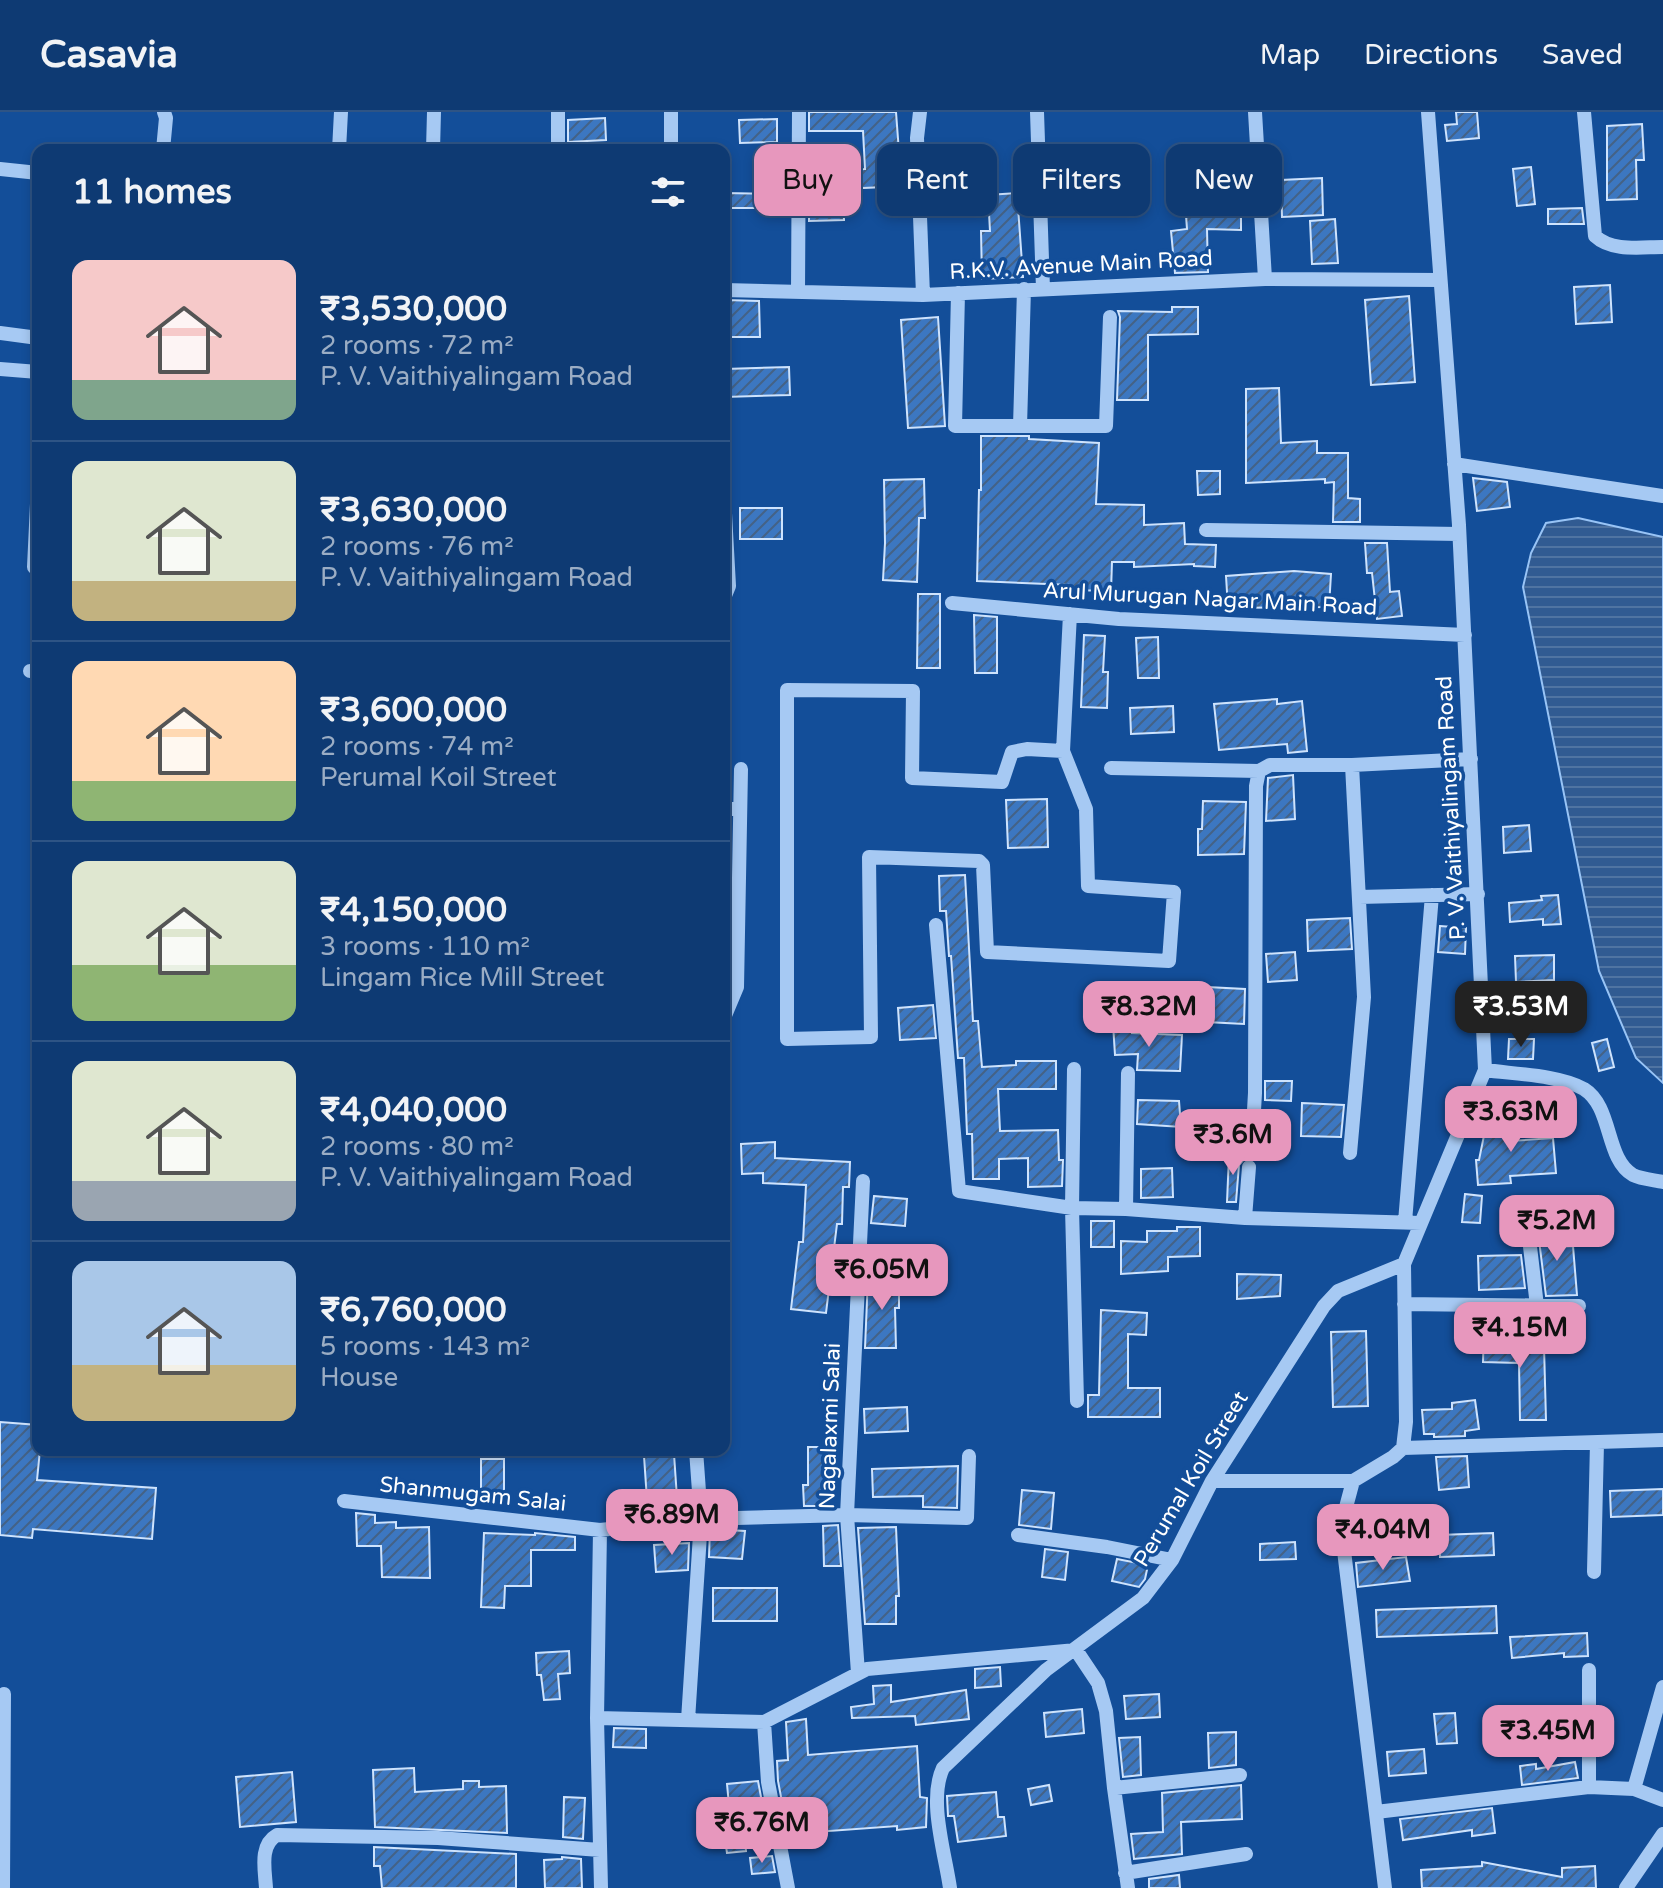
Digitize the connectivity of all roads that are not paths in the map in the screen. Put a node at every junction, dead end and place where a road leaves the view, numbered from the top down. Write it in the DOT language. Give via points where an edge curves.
graph roads {
  1 [pos="164,112"];
  2 [pos="341,112"];
  3 [pos="434,112"];
  4 [pos="558,112"];
  5 [pos="671,112"];
  6 [pos="799,112"];
  7 [pos="920,112"];
  8 [pos="1037,112"];
  9 [pos="1255,112"];
  10 [pos="1428,112"];
  11 [pos="1584,112"];
  12 [pos="164,144"];
  13 [pos="339,144"];
  14 [pos="433,144"];
  15 [pos="558,144"];
  16 [pos="671,144"];
  17 [pos="0,169"];
  18 [pos="32,172"];
  19 [pos="1663,247"];
  20 [pos="1265,279"];
  21 [pos="1440,280"];
  22 [pos="1024,289"];
  23 [pos="1043,289"];
  24 [pos="730,290"];
  25 [pos="798,292"];
  26 [pos="958,293"];
  27 [pos="923,295"];
  28 [pos="1110,317"];
  29 [pos="0,333"];
  30 [pos="32,337"];
  31 [pos="0,369"];
  32 [pos="32,372"];
  33 [pos="1020,426"];
  34 [pos="1454,464"];
  35 [pos="1663,496"];
  36 [pos="1206,530"];
  37 [pos="1459,534"];
  38 [pos="952,603"];
  39 [pos="1070,614"];
  40 [pos="1465,635"];
  41 [pos="1063,751"];
  42 [pos="1471,759"];
  43 [pos="1352,765"];
  44 [pos="1111,768"];
  45 [pos="741,769"];
  46 [pos="1259,771"];
  47 [pos="730,809"];
  48 [pos="740,809"];
  49 [pos="1478,894"];
  50 [pos="1432,895"];
  51 [pos="1359,897"];
  52 [pos="936,925"];
  53 [pos="730,1004"];
  54 [pos="1074,1069"];
  55 [pos="1485,1070"];
  56 [pos="1128,1073"];
  57 [pos="1252,1145"];
  58 [pos="1350,1153"];
  59 [pos="1249,1167"];
  60 [pos="863,1181"];
  61 [pos="1663,1182"];
  62 [pos="1072,1208"];
  63 [pos="1126,1209"];
  64 [pos="1245,1218"];
  65 [pos="1527,1221"];
  66 [pos="1405,1222"];
  67 [pos="1421,1223"];
  68 [pos="1404,1264"];
  69 [pos="1404,1304"];
  70 [pos="1537,1306"];
  71 [pos="1579,1306"];
  72 [pos="1077,1401"];
  73 [pos="1663,1440"];
  74 [pos="1597,1443"];
  75 [pos="1403,1448"];
  76 [pos="696,1456"];
  77 [pos="969,1456"];
  78 [pos="1212,1481"];
  79 [pos="1353,1481"];
  80 [pos="344,1501"];
  81 [pos="847,1515"];
  82 [pos="701,1519"];
  83 [pos="600,1530"];
  84 [pos="1018,1535"];
  85 [pos="1172,1560"];
  86 [pos="1594,1572"];
  87 [pos="1076,1650"];
  88 [pos="1589,1670"];
  89 [pos="858,1673"];
  90 [pos="1663,1687"];
  91 [pos="4,1694"];
  92 [pos="597,1718"];
  93 [pos="688,1720"];
  94 [pos="764,1722"];
  95 [pos="1240,1775"];
  96 [pos="1589,1787"];
  97 [pos="1114,1788"];
  98 [pos="1634,1789"];
  99 [pos="1663,1800"];
  100 [pos="1376,1812"];
  101 [pos="1663,1834"];
  102 [pos="600,1850"];
  103 [pos="1246,1854"];
  104 [pos="1126,1880"];
  105 [pos="3,1888"];
  106 [pos="266,1888"];
  107 [pos="601,1888"];
  108 [pos="788,1888"];
  109 [pos="950,1888"];
  110 [pos="1385,1888"];
  111 [pos="1626,1888"];
  1 -- 12 [label="street"];
  2 -- 13 [label="street"];
  3 -- 14 [label="street"];
  4 -- 15 [label="street"];
  5 -- 16 [label="street"];
  6 -- 25 [label="street"];
  7 -- 27 [label="street"];
  8 -- 23 [label="street"];
  9 -- 20 [label="street"];
  10 -- 21 [label="street, P. V. Vaithiyalingam Road"];
  11 -- 19 [label="street" via="1595,236 1615,247"];
  17 -- 18 [label="street"];
  20 -- 21 [label="street, R.K.V. Avenue Main Road"];
  20 -- 23 [label="street, R.K.V. Avenue Main Road"];
  21 -- 34 [label="street, P. V. Vaithiyalingam Road"];
  22 -- 23 [label="street, R.K.V. Avenue Main Road"];
  22 -- 26 [label="street, R.K.V. Avenue Main Road"];
  22 -- 33 [label="street"];
  24 -- 25 [label="street, R.K.V. Avenue Main Road"];
  25 -- 27 [label="street, R.K.V. Avenue Main Road"];
  26 -- 27 [label="street, R.K.V. Avenue Main Road"];
  26 -- 33 [label="street" via="955,426"];
  28 -- 33 [label="street" via="1106,426"];
  29 -- 30 [label="street"];
  31 -- 32 [label="street"];
  34 -- 35 [label="street"];
  34 -- 37 [label="street, P. V. Vaithiyalingam Road"];
  36 -- 37 [label="street"];
  37 -- 40 [label="street, P. V. Vaithiyalingam Road"];
  38 -- 39 [label="street, Arul Murugan Nagar Main Road"];
  39 -- 40 [label="street, Arul Murugan Nagar Main Road"];
  39 -- 41 [label="street"];
  40 -- 42 [label="street, P. V. Vaithiyalingam Road"];
  41 -- 41 [label="street" via="1086,809 1088,886 1174,892 1169,961 987,952 979,861 869,857 871,1037 787,1039 787,690 913,691 912,778 1002,782 1012,752"];
  42 -- 43 [label="street"];
  42 -- 49 [label="street, P. V. Vaithiyalingam Road"];
  43 -- 46 [label="street" via="1270,765"];
  43 -- 51 [label="street"];
  44 -- 46 [label="street"];
  45 -- 48 [label="street"];
  46 -- 57 [label="street"];
  47 -- 48 [label="street"];
  48 -- 53 [label="street" via="737,987"];
  49 -- 50 [label="street"];
  49 -- 55 [label="street, P. V. Vaithiyalingam Road"];
  50 -- 51 [label="street"];
  50 -- 66 [label="street"];
  51 -- 58 [label="street" via="1364,997"];
  52 -- 62 [label="street" via="959,1191"];
  54 -- 62 [label="street"];
  55 -- 61 [label="street" via="1586,1090 1596,1100 1627,1170"];
  55 -- 67 [label="street, P. V. Vaithiyalingam Road"];
  56 -- 63 [label="street"];
  59 -- 64 [label="street"];
  60 -- 81 [label="street, Nagalaxmi Salai"];
  62 -- 63 [label="street"];
  62 -- 72 [label="street"];
  63 -- 64 [label="street"];
  64 -- 66 [label="street"];
  65 -- 70 [label="street"];
  66 -- 67 [label="street"];
  67 -- 68 [label="street, P. V. Vaithiyalingam Road"];
  68 -- 69 [label="street, P. V. Vaithiyalingam Road"];
  68 -- 78 [label="street, Perumal Koil Street" via="1330,1298"];
  69 -- 70 [label="street"];
  69 -- 75 [label="street, P. V. Vaithiyalingam Road"];
  70 -- 71 [label="street"];
  73 -- 74 [label="street"];
  74 -- 75 [label="street"];
  74 -- 86 [label="street"];
  75 -- 79 [label="street"];
  76 -- 82 [label="street"];
  77 -- 81 [label="street, Shanmugam Salai" via="967,1518"];
  78 -- 79 [label="street"];
  78 -- 85 [label="street, Perumal Koil Street"];
  79 -- 100 [label="street" via="1341,1526"];
  80 -- 83 [label="street, Shanmugam Salai"];
  81 -- 82 [label="street, Shanmugam Salai"];
  81 -- 89 [label="street, Nagalaxmi Salai"];
  82 -- 83 [label="street, Shanmugam Salai"];
  82 -- 93 [label="street"];
  83 -- 92 [label="street"];
  84 -- 85 [label="street"];
  85 -- 87 [label="street, Perumal Koil Street" via="1143,1598"];
  87 -- 89 [label="street"];
  87 -- 97 [label="street" via="1098,1683 1106,1711"];
  87 -- 109 [label="street, Perumal Koil Street" via="1046,1670 943,1768 936,1798"];
  88 -- 96 [label="street"];
  89 -- 94 [label="street"];
  90 -- 98 [label="street"];
  91 -- 105 [label="street"];
  92 -- 93 [label="street"];
  92 -- 102 [label="street"];
  93 -- 94 [label="street"];
  94 -- 108 [label="street" via="768,1782"];
  95 -- 97 [label="street"];
  96 -- 98 [label="street"];
  96 -- 100 [label="street"];
  97 -- 104 [label="street"];
  98 -- 99 [label="street"];
  100 -- 110 [label="street"];
  101 -- 111 [label="street"];
  102 -- 106 [label="street" via="438,1838 277,1835 264,1854"];
  102 -- 107 [label="street"];
  103 -- 104 [label="street"];
}
